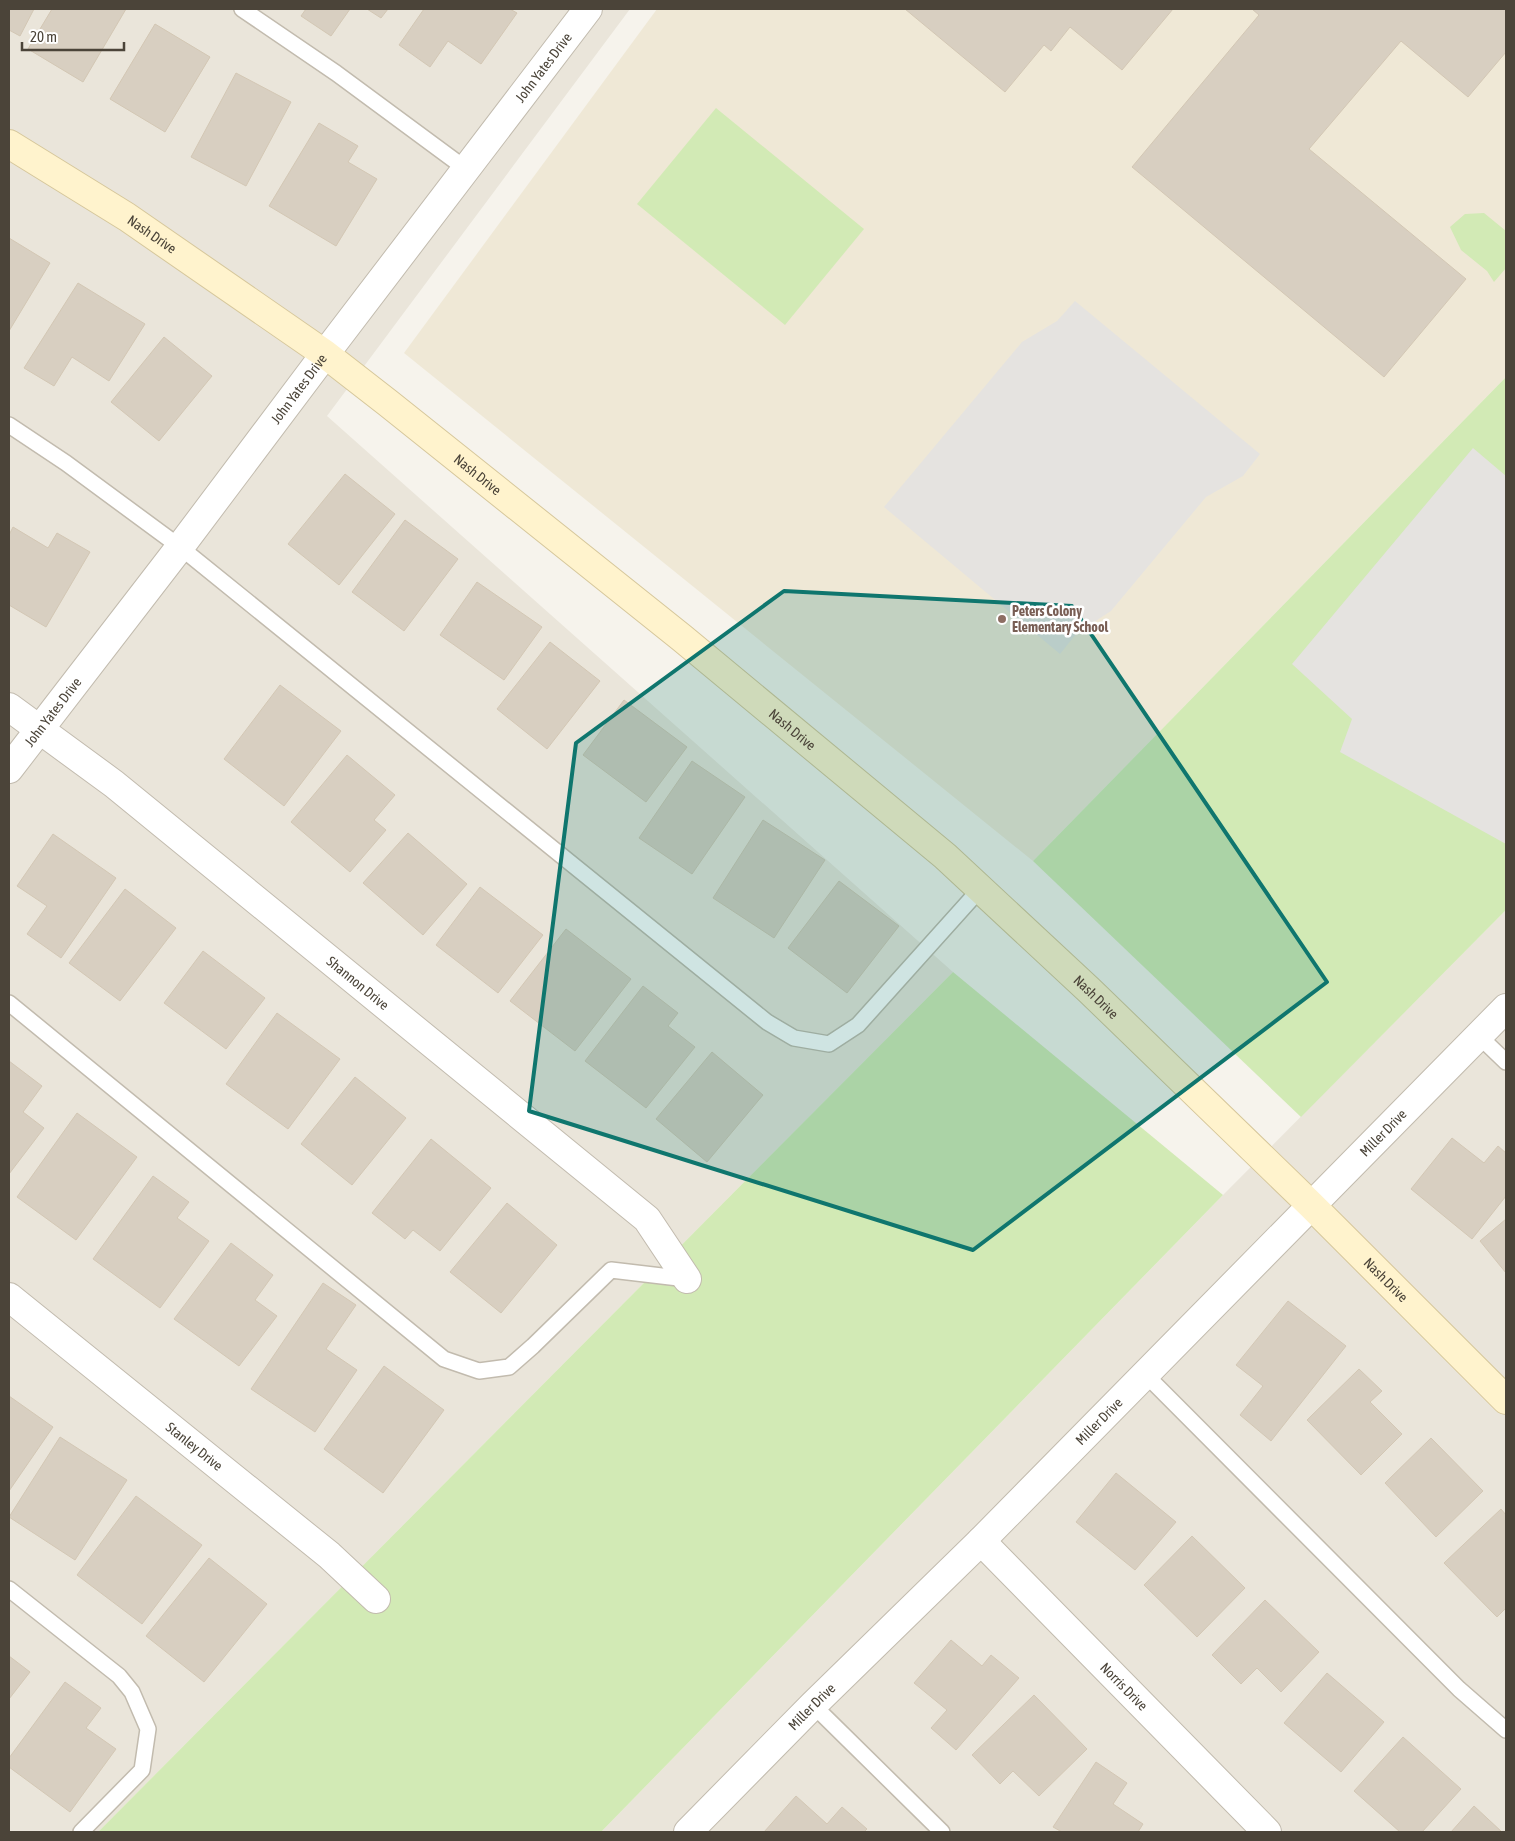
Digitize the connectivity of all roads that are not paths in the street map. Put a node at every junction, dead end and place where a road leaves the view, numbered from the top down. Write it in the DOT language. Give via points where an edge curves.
graph roads {
  1 [pos="242,9"];
  2 [pos="588,9"];
  3 [pos="9,144"];
  4 [pos="466,169"];
  5 [pos="324,354"];
  6 [pos="9,425"];
  7 [pos="180,547"];
  8 [pos="9,707"];
  9 [pos="39,728"];
  10 [pos="9,769"];
  11 [pos="981,888"];
  12 [pos="9,1003"];
  13 [pos="1506,1008"];
  14 [pos="1479,1036"];
  15 [pos="1506,1062"];
  16 [pos="1311,1205"];
  17 [pos="687,1279"];
  18 [pos="9,1297"];
  19 [pos="1144,1373"];
  20 [pos="1506,1400"];
  21 [pos="980,1540"];
  22 [pos="9,1589"];
  23 [pos="376,1599"];
  24 [pos="814,1705"];
  25 [pos="1506,1730"];
  26 [pos="81,1832"];
  27 [pos="688,1832"];
  28 [pos="942,1832"];
  29 [pos="1267,1832"];
  1 -- 4 [label="lane" via="336,73"];
  2 -- 4 [label="street, John Yates Drive"];
  3 -- 5 [label="street, Nash Drive" via="127,216"];
  4 -- 5 [label="street, John Yates Drive"];
  5 -- 7 [label="street, John Yates Drive"];
  5 -- 11 [label="street, Nash Drive" via="682,638"];
  6 -- 7 [label="lane"];
  7 -- 9 [label="street, John Yates Drive"];
  7 -- 11 [label="lane" via="766,1022 794,1038 829,1044 858,1025"];
  8 -- 9 [label="street, Shannon Drive"];
  9 -- 10 [label="street, John Yates Drive"];
  9 -- 17 [label="street, Shannon Drive" via="114,784 648,1219"];
  11 -- 16 [label="street, Nash Drive"];
  12 -- 17 [label="lane" via="444,1359 479,1371 509,1367 611,1270"];
  13 -- 14 [label="street, Miller Drive"];
  14 -- 15 [label="lane"];
  14 -- 16 [label="street, Miller Drive"];
  16 -- 19 [label="street, Miller Drive"];
  16 -- 20 [label="street, Nash Drive"];
  18 -- 23 [label="street, Stanley Drive" via="329,1555"];
  19 -- 21 [label="street, Miller Drive"];
  19 -- 25 [label="lane" via="1460,1689"];
  21 -- 24 [label="street, Miller Drive"];
  21 -- 29 [label="street, Norris Drive"];
  22 -- 26 [label="lane" via="119,1676 132,1692 148,1729 142,1770"];
  24 -- 27 [label="street, Miller Drive"];
  24 -- 28 [label="lane"];
}
